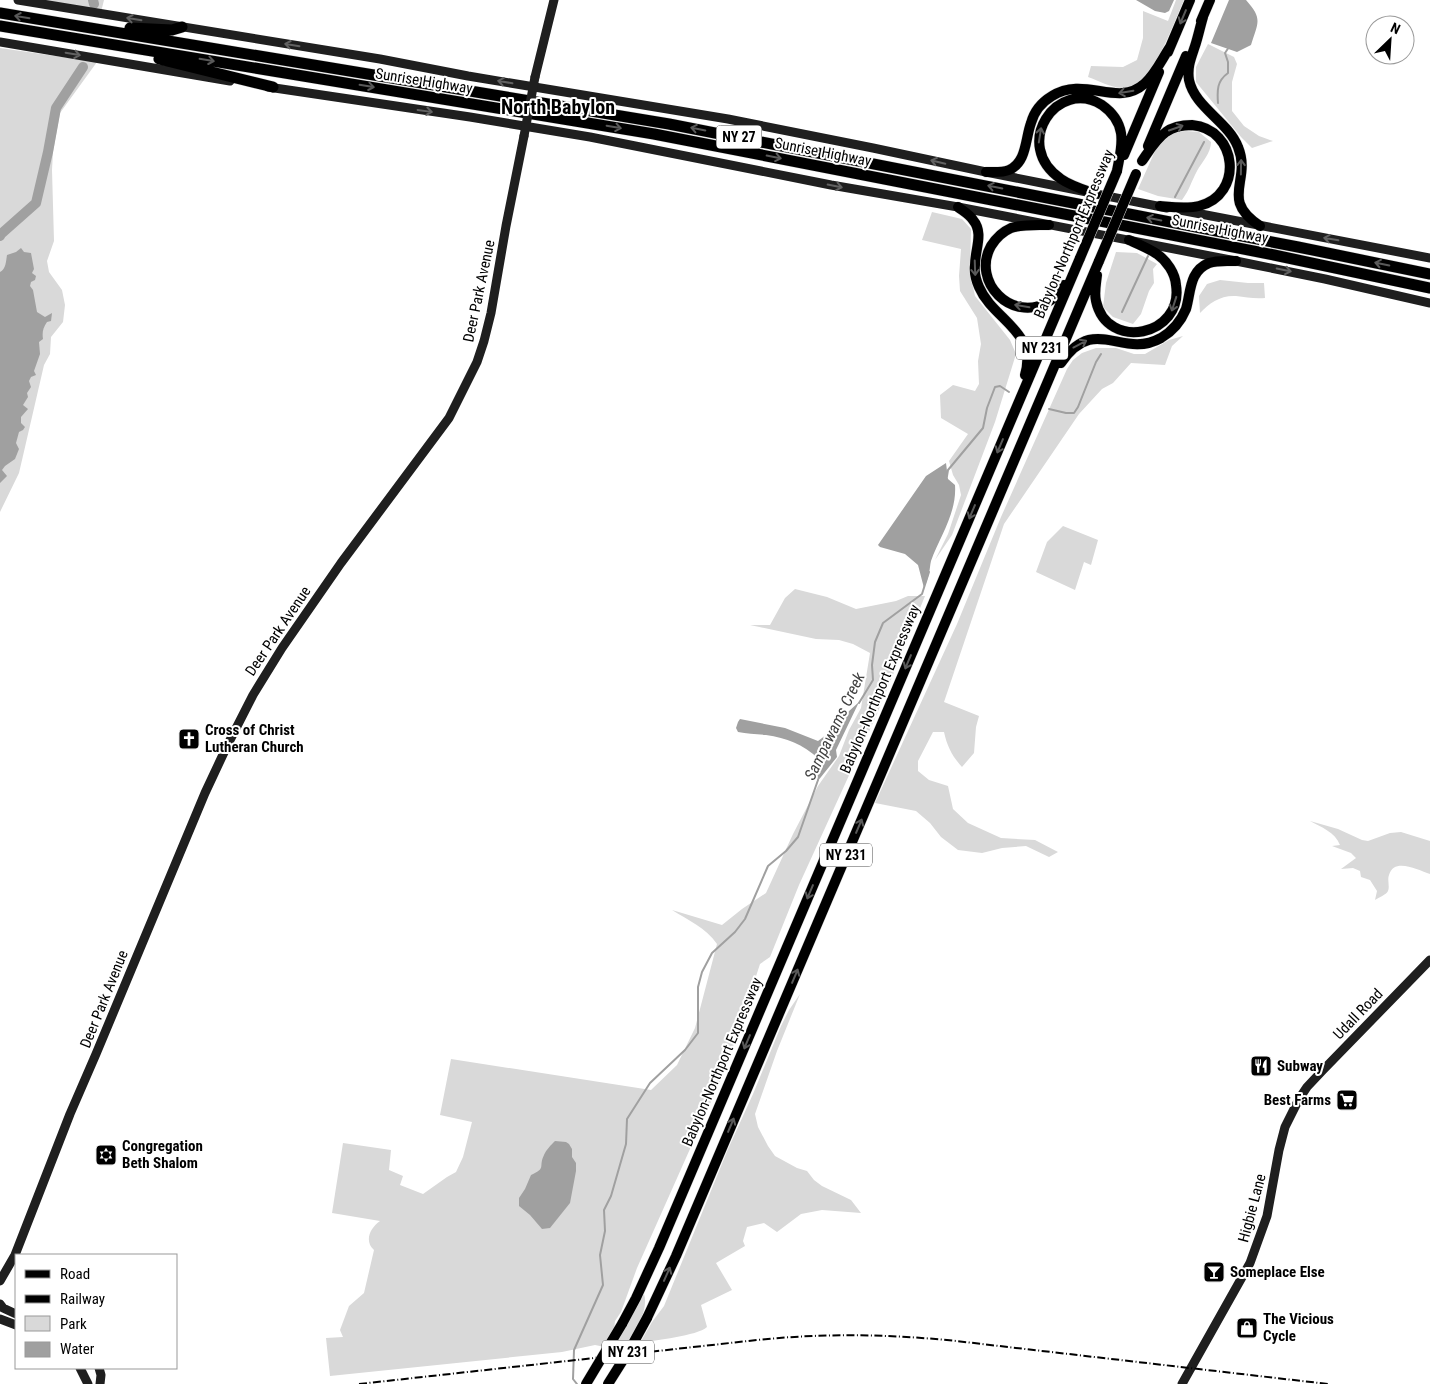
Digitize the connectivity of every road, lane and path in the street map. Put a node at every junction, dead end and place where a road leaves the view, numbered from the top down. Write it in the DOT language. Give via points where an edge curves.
graph roads {
  1 [pos="18,0"];
  2 [pos="554,0"];
  3 [pos="1190,0"];
  4 [pos="1210,0"];
  5 [pos="0,13"];
  6 [pos="1203,17"];
  7 [pos="44,20"];
  8 [pos="0,26"];
  9 [pos="182,27"];
  10 [pos="0,42"];
  11 [pos="107,44"];
  12 [pos="1170,47"];
  13 [pos="273,87"];
  14 [pos="1142,161"];
  15 [pos="1117,171"];
  16 [pos="986,172"];
  17 [pos="1096,194"];
  18 [pos="1160,206"];
  19 [pos="958,207"];
  20 [pos="1049,225"];
  21 [pos="1260,226"];
  22 [pos="1129,240"];
  23 [pos="1430,258"];
  24 [pos="1099,261"];
  25 [pos="1236,261"];
  26 [pos="1074,273"];
  27 [pos="1430,274"];
  28 [pos="1430,288"];
  29 [pos="1430,303"];
  30 [pos="1048,380"];
  31 [pos="1010,424"];
  32 [pos="1430,960"];
  33 [pos="1291,1113"];
  34 [pos="15,1254"];
  35 [pos="15,1255"];
  36 [pos="0,1281"];
  37 [pos="0,1304"];
  38 [pos="0,1313"];
  39 [pos="15,1314"];
  40 [pos="0,1318"];
  41 [pos="15,1319"];
  42 [pos="15,1325"];
  43 [pos="99,1369"];
  44 [pos="82,1371"];
  45 [pos="88,1384"];
  46 [pos="100,1384"];
  47 [pos="586,1384"];
  48 [pos="608,1384"];
  49 [pos="1182,1384"];
  9 -- 1 [label="main road, Sunrise Highway, one-way"];
  2 -- 34 [label="main road, Deer Park Avenue, bridge" via="535,77 491,314 477,362 449,418 282,648 253,695 212,777 149,924"];
  3 -- 12 [label="main road, Babylon-Northport Expressway / NY 231, one-way"];
  4 -- 6 [label="main road, NY 231"];
  7 -- 5 [label="highway, Sunrise Highway / NY 27, one-way"];
  6 -- 14 [label="main road, NY 231"];
  21 -- 6 [label="main road, one-way" via="1245,214 1239,204 1242,165 1236,142 1190,84 1188,66"];
  7 -- 9 [label="highway" via="96,22 142,29"];
  27 -- 7 [label="highway, Sunrise Highway / NY 27, one-way" via="655,121"];
  8 -- 11 [label="highway, Sunrise Highway / NY 27"];
  16 -- 9 [label="main road, Sunrise Highway, one-way" via="728,119"];
  10 -- 13 [label="main road, Sunrise Highway, one-way"];
  11 -- 13 [label="highway"];
  11 -- 28 [label="highway, Sunrise Highway / NY 27, one-way" via="654,134"];
  12 -- 15 [label="main road, Babylon-Northport Expressway / NY 231"];
  12 -- 16 [label="main road, one-way" via="1150,78 1135,90 1115,93 1074,88 1051,96 1033,118 1018,163 1003,172"];
  13 -- 19 [label="main road, Sunrise Highway, one-way" via="582,136"];
  14 -- 18 [label="main road, one-way" via="1165,132 1184,125 1207,129 1221,139 1226,148 1230,174 1218,195 1199,206"];
  14 -- 24 [label="main road, NY 231, bridge"];
  17 -- 15 [label="main road, one-way" via="1062,180 1045,163 1039,136 1042,124 1052,111 1066,102 1083,99 1100,104 1109,111 1116,119 1121,134"];
  15 -- 26 [label="main road, Babylon-Northport Expressway / NY 231, bridge"];
  16 -- 17 [label="main road, Sunrise Highway"];
  17 -- 18 [label="main road, Sunrise Highway"];
  18 -- 21 [label="main road, Sunrise Highway"];
  19 -- 20 [label="main road, Sunrise Highway"];
  19 -- 31 [label="main road, one-way" via="973,220 978,230 975,270 980,290 1018,334 1026,349 1027,368"];
  20 -- 22 [label="main road, Sunrise Highway"];
  26 -- 20 [label="main road, one-way" via="1051,300 1031,307 1008,302 991,285 986,271 987,257 998,236 1015,227"];
  23 -- 21 [label="main road, Sunrise Highway, one-way"];
  22 -- 24 [label="main road, one-way" via="1161,257 1176,281 1175,305 1159,326 1146,332 1131,332 1106,320 1095,297"];
  22 -- 25 [label="main road, Sunrise Highway"];
  24 -- 30 [label="main road, NY 231"];
  25 -- 29 [label="main road, Sunrise Highway, one-way"];
  30 -- 25 [label="main road, one-way" via="1069,351 1084,341 1094,338 1138,344 1163,337 1175,328 1182,316 1192,282 1200,270 1210,263"];
  26 -- 31 [label="main road, Babylon-Northport Expressway / NY 231"];
  48 -- 30 [label="main road, NY 231, one-way, bridge" via="630,1349 676,1256"];
  31 -- 47 [label="main road, Babylon-Northport Expressway / NY 231, one-way, bridge" via="659,1248 622,1324"];
  32 -- 33 [label="main road, Udall Road" via="1307,1087"];
  33 -- 49 [label="main road, Higbie Lane" via="1282,1137 1270,1206 1258,1244"];
  35 -- 36 [label="main road, Deer Park Avenue, bridge"];
  37 -- 39 [label="main road"];
  38 -- 41 [label="main road"];
  40 -- 42 [label="main road"];
  43 -- 46 [label="main road"];
  44 -- 45 [label="main road"];
}
